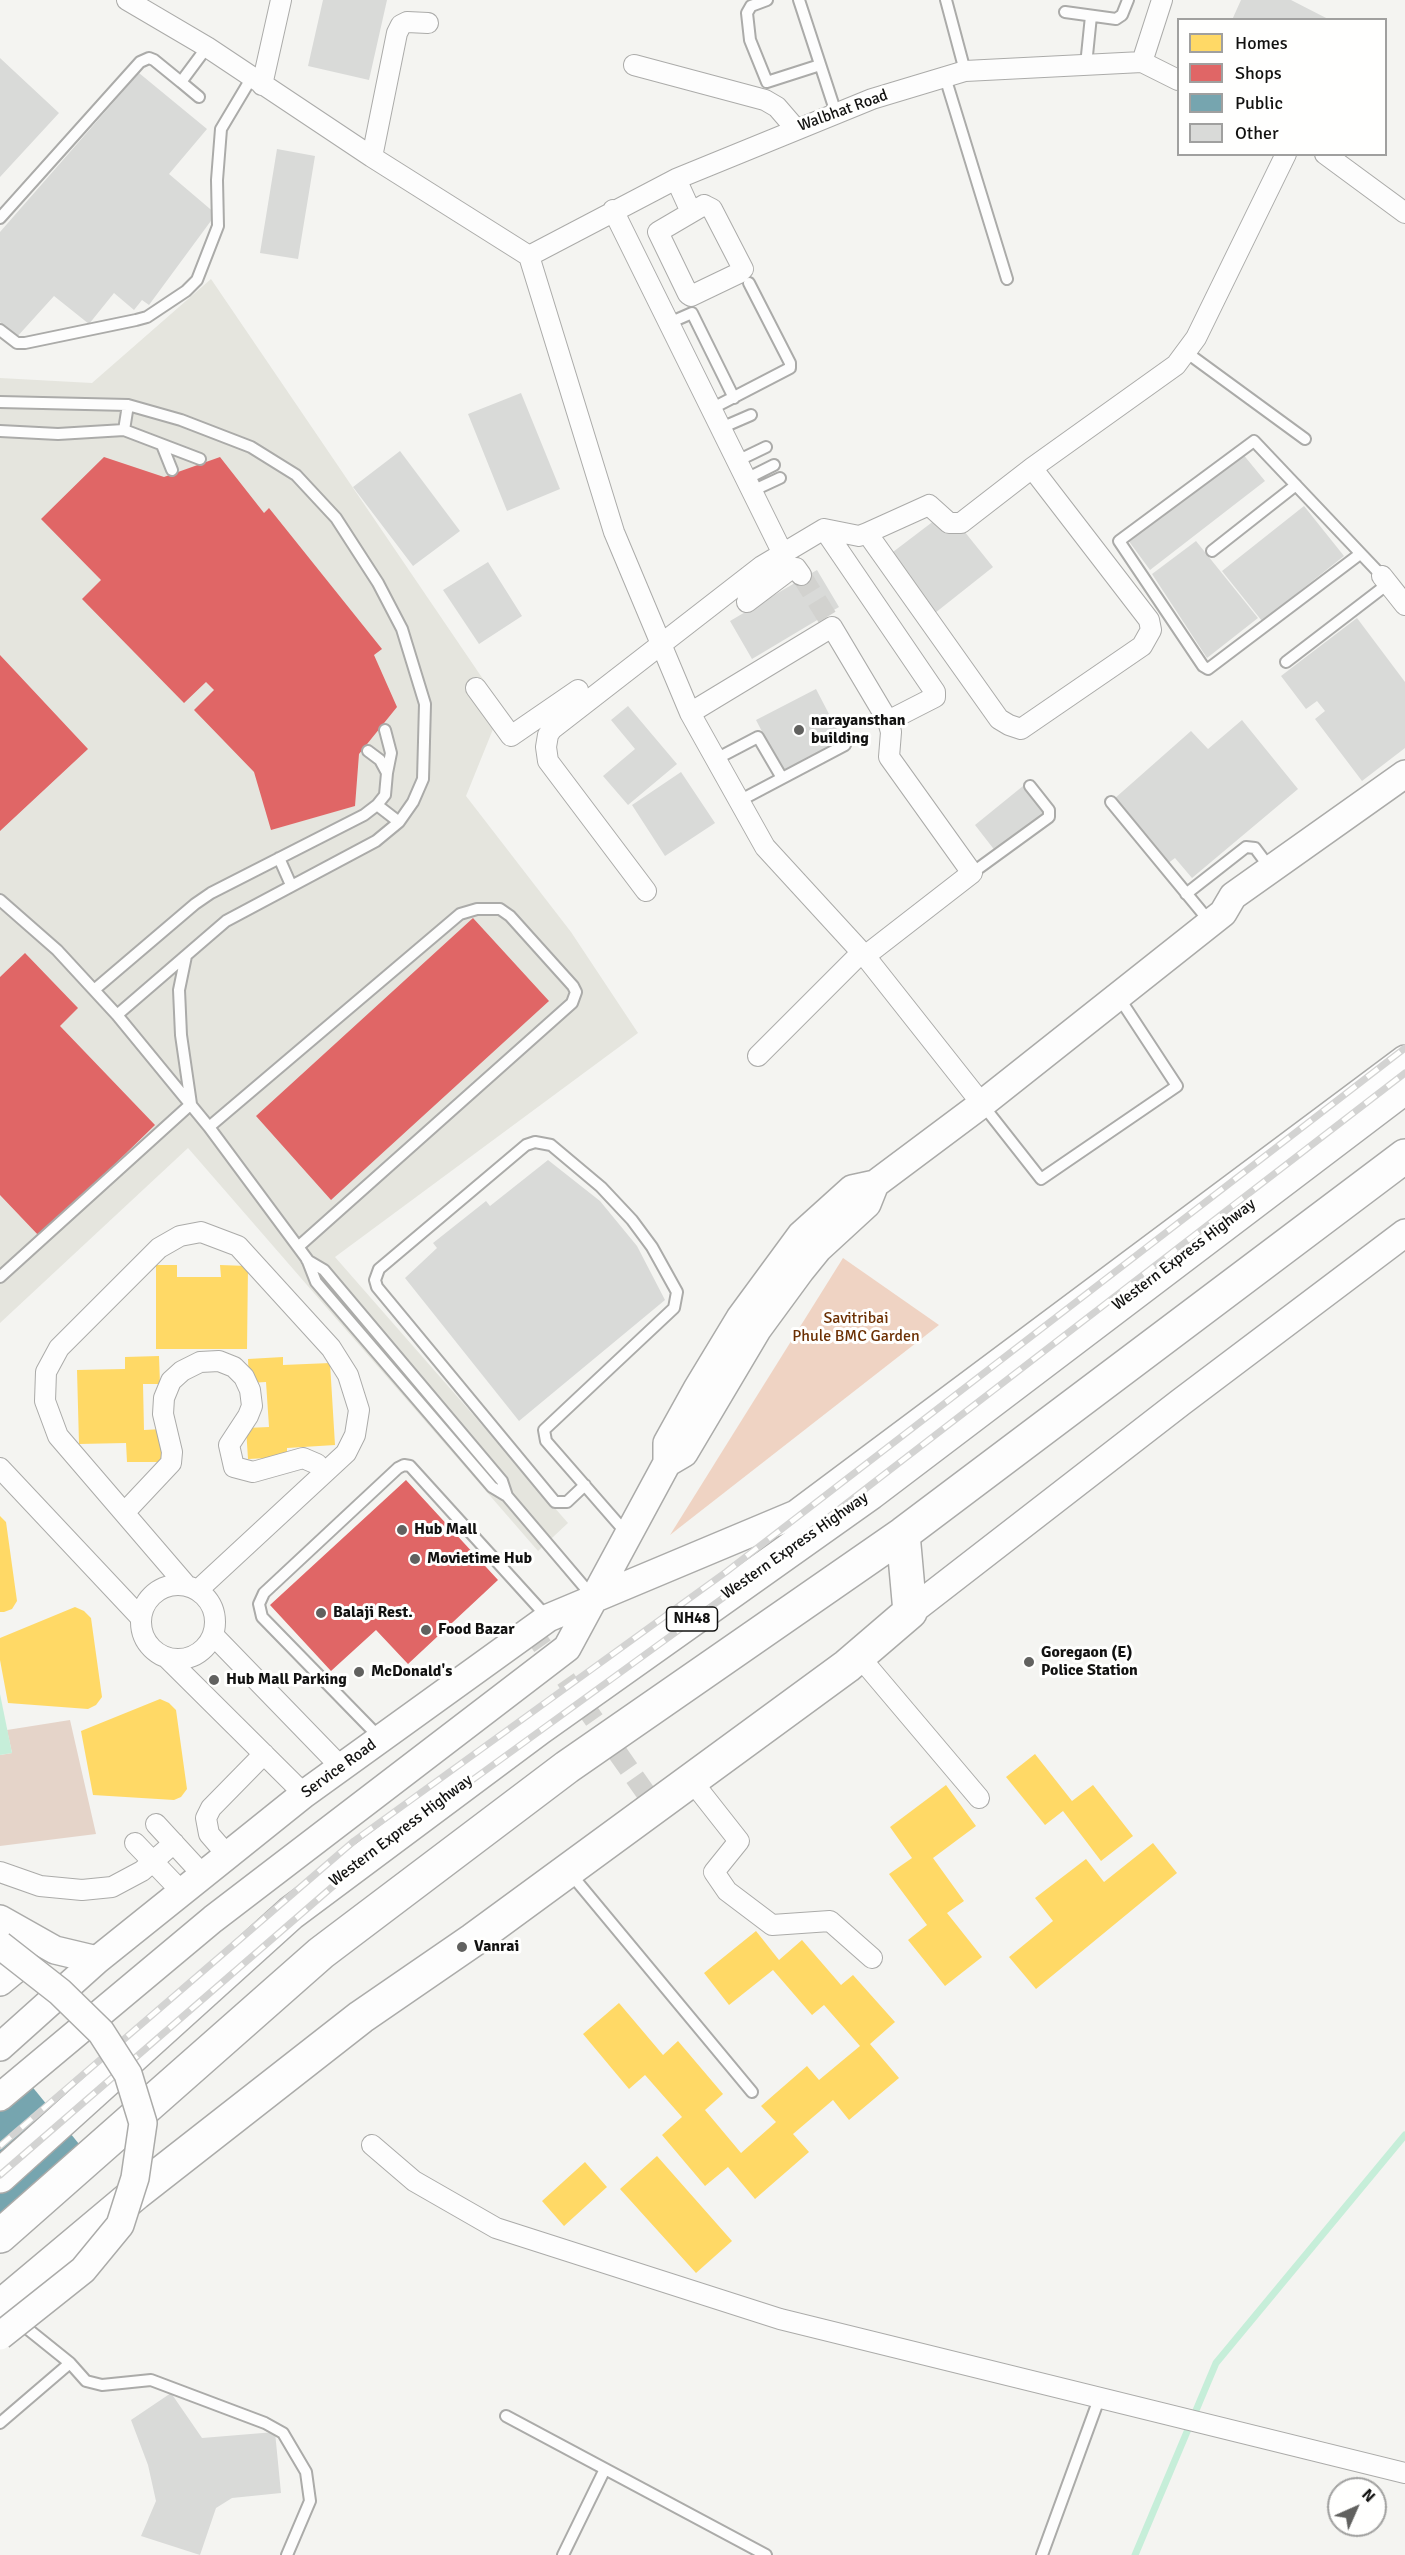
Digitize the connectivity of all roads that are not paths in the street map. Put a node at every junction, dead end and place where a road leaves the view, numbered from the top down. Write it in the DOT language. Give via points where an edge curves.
graph roads {
  1 [pos="127,0"];
  2 [pos="281,0"];
  3 [pos="767,0"];
  4 [pos="799,0"];
  5 [pos="946,0"];
  6 [pos="1128,0"];
  7 [pos="1162,0"];
  8 [pos="1065,12"];
  9 [pos="1091,16"];
  10 [pos="428,23"];
  11 [pos="207,47"];
  12 [pos="1142,62"];
  13 [pos="820,64"];
  14 [pos="634,65"];
  15 [pos="1086,65"];
  16 [pos="965,71"];
  17 [pos="945,77"];
  18 [pos="1177,79"];
  19 [pos="257,81"];
  20 [pos="181,82"];
  21 [pos="199,97"];
  22 [pos="836,113"];
  23 [pos="796,129"];
  24 [pos="1285,156"];
  25 [pos="1328,156"];
  26 [pos="372,157"];
  27 [pos="676,179"];
  28 [pos="613,210"];
  29 [pos="691,212"];
  30 [pos="1405,213"];
  31 [pos="0,218"];
  32 [pos="529,256"];
  33 [pos="1007,279"];
  34 [pos="749,283"];
  35 [pos="669,322"];
  36 [pos="0,330"];
  37 [pos="1186,352"];
  38 [pos="734,398"];
  39 [pos="0,402"];
  40 [pos="128,405"];
  41 [pos="711,409"];
  42 [pos="751,415"];
  43 [pos="721,428"];
  44 [pos="124,430"];
  45 [pos="0,431"];
  46 [pos="1305,439"];
  47 [pos="162,445"];
  48 [pos="766,447"];
  49 [pos="200,459"];
  50 [pos="737,461"];
  51 [pos="774,465"];
  52 [pos="1032,468"];
  53 [pos="172,470"];
  54 [pos="780,478"];
  55 [pos="749,485"];
  56 [pos="1296,485"];
  57 [pos="824,529"];
  58 [pos="867,533"];
  59 [pos="1212,551"];
  60 [pos="783,554"];
  61 [pos="1360,554"];
  62 [pos="762,566"];
  63 [pos="801,575"];
  64 [pos="1385,579"];
  65 [pos="773,582"];
  66 [pos="747,602"];
  67 [pos="1405,605"];
  68 [pos="660,645"];
  69 [pos="1286,662"];
  70 [pos="476,688"];
  71 [pos="578,690"];
  72 [pos="558,713"];
  73 [pos="690,713"];
  74 [pos="888,720"];
  75 [pos="385,730"];
  76 [pos="845,745"];
  77 [pos="368,751"];
  78 [pos="716,759"];
  79 [pos="387,773"];
  80 [pos="782,778"];
  81 [pos="1030,786"];
  82 [pos="1400,787"];
  83 [pos="739,801"];
  84 [pos="1111,802"];
  85 [pos="377,804"];
  86 [pos="399,822"];
  87 [pos="279,858"];
  88 [pos="1271,870"];
  89 [pos="972,873"];
  90 [pos="291,885"];
  91 [pos="646,891"];
  92 [pos="1186,894"];
  93 [pos="0,900"];
  94 [pos="1217,918"];
  95 [pos="863,954"];
  96 [pos="186,956"];
  97 [pos="94,990"];
  98 [pos="1118,996"];
  99 [pos="117,1015"];
  100 [pos="758,1056"];
  101 [pos="1405,1059"];
  102 [pos="1405,1087"];
  103 [pos="191,1104"];
  104 [pos="982,1104"];
  105 [pos="209,1127"];
  106 [pos="1405,1156"];
  107 [pos="1405,1233"];
  108 [pos="298,1247"];
  109 [pos="0,1277"];
  110 [pos="0,1468"];
  111 [pos="324,1473"];
  112 [pos="585,1485"];
  113 [pos="124,1513"];
  114 [pos="903,1534"];
  115 [pos="628,1536"];
  116 [pos="192,1588"];
  117 [pos="595,1599"];
  118 [pos="910,1612"];
  119 [pos="141,1618"];
  120 [pos="548,1618"];
  121 [pos="213,1635"];
  122 [pos="858,1655"];
  123 [pos="167,1658"];
  124 [pos="381,1739"];
  125 [pos="264,1754"];
  126 [pos="341,1767"];
  127 [pos="691,1780"];
  128 [pos="304,1794"];
  129 [pos="979,1798"];
  130 [pos="156,1824"];
  131 [pos="135,1843"];
  132 [pos="174,1843"];
  133 [pos="228,1856"];
  134 [pos="153,1862"];
  135 [pos="568,1870"];
  136 [pos="0,1872"];
  137 [pos="203,1875"];
  138 [pos="182,1892"];
  139 [pos="3,1930"];
  140 [pos="872,1958"];
  141 [pos="97,1960"];
  142 [pos="0,1982"];
  143 [pos="45,2006"];
  144 [pos="72,2036"];
  145 [pos="0,2047"];
  146 [pos="752,2092"];
  147 [pos="0,2097"];
  148 [pos="372,2145"];
  149 [pos="0,2176"];
  150 [pos="0,2236"];
  151 [pos="6,2321"];
  152 [pos="70,2363"];
  153 [pos="1099,2399"];
  154 [pos="506,2416"];
  155 [pos="0,2423"];
  156 [pos="605,2469"];
  157 [pos="1405,2473"];
  158 [pos="744,2550"];
  159 [pos="287,2555"];
  160 [pos="563,2555"];
  161 [pos="766,2555"];
  162 [pos="1042,2555"];
  1 -- 11 [label="street"];
  2 -- 19 [label="street"];
  3 -- 13 [label="lane" via="751,6 747,13 750,40 767,82"];
  4 -- 13 [label="lane"];
  5 -- 16 [label="lane"];
  6 -- 9 [label="lane" via="1122,15 1116,18"];
  7 -- 12 [label="street"];
  8 -- 9 [label="lane"];
  9 -- 15 [label="lane"];
  10 -- 26 [label="street" via="407,22 397,33"];
  11 -- 19 [label="street"];
  11 -- 20 [label="lane"];
  12 -- 15 [label="street, Walbhat Road"];
  12 -- 18 [label="street, Walbhat Road"];
  13 -- 22 [label="lane"];
  14 -- 23 [label="street" via="765,100 777,107"];
  15 -- 16 [label="street, Walbhat Road"];
  16 -- 17 [label="street, Walbhat Road"];
  17 -- 22 [label="street, Walbhat Road"];
  17 -- 33 [label="lane"];
  19 -- 26 [label="street"];
  19 -- 36 [label="lane" via="221,129 216,180 218,226 197,280 186,291 147,317 25,344 17,343"];
  20 -- 21 [label="lane"];
  20 -- 31 [label="lane" via="154,60 140,62"];
  22 -- 23 [label="street, Walbhat Road"];
  23 -- 27 [label="street, Walbhat Road"];
  24 -- 37 [label="street"];
  25 -- 30 [label="street"];
  26 -- 32 [label="street"];
  27 -- 28 [label="street, Walbhat Road"];
  27 -- 29 [label="street"];
  28 -- 32 [label="street, Walbhat Road"];
  28 -- 35 [label="street"];
  29 -- 29 [label="street" via="704,205 710,207 743,268 692,296 658,232"];
  32 -- 68 [label="street" via="614,532"];
  34 -- 38 [label="lane" via="790,366 786,372"];
  35 -- 38 [label="lane" via="692,313"];
  35 -- 41 [label="street"];
  37 -- 46 [label="lane"];
  37 -- 52 [label="street" via="1176,365"];
  38 -- 41 [label="lane"];
  39 -- 40 [label="lane"];
  40 -- 44 [label="lane"];
  40 -- 86 [label="lane" via="251,447 296,475 336,518 402,629 424,704 423,779"];
  41 -- 43 [label="street"];
  42 -- 43 [label="lane"];
  43 -- 50 [label="street"];
  44 -- 45 [label="lane" via="58,434"];
  44 -- 47 [label="lane"];
  47 -- 49 [label="lane"];
  47 -- 53 [label="lane"];
  48 -- 50 [label="lane"];
  50 -- 55 [label="street"];
  51 -- 55 [label="lane"];
  52 -- 58 [label="street" via="961,523 949,523 929,505"];
  52 -- 58 [label="street" via="1149,620 1151,630 1142,646 1021,729 999,719"];
  54 -- 55 [label="lane"];
  55 -- 60 [label="street"];
  56 -- 59 [label="lane"];
  56 -- 61 [label="lane"];
  56 -- 61 [label="lane" via="1257,443 1250,442 1119,541 1203,666 1213,667"];
  57 -- 58 [label="street" via="859,536"];
  57 -- 60 [label="street"];
  57 -- 74 [label="street" via="935,692 935,696"];
  60 -- 62 [label="street"];
  61 -- 64 [label="lane"];
  62 -- 65 [label="street"];
  62 -- 68 [label="street"];
  63 -- 65 [label="street" via="794,568"];
  64 -- 67 [label="street"];
  64 -- 69 [label="lane"];
  65 -- 66 [label="street"];
  68 -- 72 [label="street"];
  68 -- 73 [label="street"];
  70 -- 72 [label="street" via="511,736"];
  71 -- 72 [label="street"];
  72 -- 91 [label="street" via="548,735 548,761"];
  73 -- 74 [label="street" via="830,622"];
  73 -- 78 [label="street"];
  74 -- 89 [label="street" via="889,757"];
  75 -- 79 [label="lane" via="391,753"];
  76 -- 80 [label="lane"];
  77 -- 79 [label="lane" via="380,760"];
  78 -- 80 [label="lane" via="758,737"];
  78 -- 83 [label="street"];
  79 -- 85 [label="lane" via="385,795"];
  80 -- 83 [label="lane"];
  81 -- 89 [label="lane" via="1049,810 1049,817"];
  82 -- 88 [label="main road"];
  82 -- 94 [label="main road" via="1246,908"];
  83 -- 95 [label="street" via="765,847"];
  84 -- 92 [label="lane"];
  85 -- 86 [label="lane"];
  85 -- 87 [label="lane" via="364,815"];
  86 -- 90 [label="lane" via="376,841"];
  87 -- 90 [label="lane"];
  87 -- 97 [label="lane" via="195,904"];
  88 -- 92 [label="lane" via="1255,848 1246,847"];
  88 -- 94 [label="main road" via="1233,896"];
  89 -- 95 [label="street"];
  90 -- 96 [label="lane" via="226,921"];
  92 -- 94 [label="lane"];
  93 -- 97 [label="lane" via="57,950"];
  94 -- 98 [label="main road"];
  95 -- 100 [label="street"];
  95 -- 104 [label="street"];
  96 -- 99 [label="lane"];
  96 -- 103 [label="lane" via="178,990"];
  97 -- 99 [label="lane"];
  98 -- 104 [label="main road"];
  98 -- 104 [label="lane" via="1177,1086 1041,1179"];
  99 -- 103 [label="lane"];
  101 -- 117 [label="main road, Service Road" via="796,1514"];
  102 -- 149 [label="highway, Western Express Highway / NH48" via="870,1493 539,1728 291,1913"];
  103 -- 105 [label="lane"];
  103 -- 109 [label="lane"];
  104 -- 115 [label="main road" via="875,1184 852,1189 748,1324 667,1443 668,1463"];
  105 -- 108 [label="lane"];
  105 -- 108 [label="lane" via="460,914 500,909 573,986 576,992 572,1003"];
  106 -- 114 [label="highway"];
  107 -- 118 [label="main road"];
  108 -- 117 [label="lane" via="316,1282 492,1487 507,1496"];
  110 -- 119 [label="street"];
  111 -- 113 [label="street" via="317,1464 303,1458 252,1472 234,1467 229,1445 252,1406 250,1390 234,1366 219,1361 200,1362 171,1381 164,1398 171,1463"];
  111 -- 113 [label="street" via="346,1452 355,1435 359,1410 348,1375 331,1348 238,1246 201,1232 180,1236 159,1248 59,1348 46,1372 45,1401 58,1436"];
  111 -- 116 [label="street"];
  112 -- 112 [label="lane" via="546,1441 544,1430 674,1308 677,1292 652,1247 601,1187 551,1145 535,1142 526,1145 379,1269 375,1280 555,1503 567,1502"];
  112 -- 115 [label="lane"];
  113 -- 116 [label="street"];
  114 -- 118 [label="highway"];
  114 -- 150 [label="highway" via="567,1767 321,1953"];
  115 -- 117 [label="main road"];
  116 -- 119 [label="street" via="161,1588 144,1606"];
  116 -- 121 [label="street" via="213,1610"];
  117 -- 120 [label="main road, Service Road"];
  117 -- 144 [label="main road" via="567,1648 213,1919"];
  118 -- 122 [label="highway"];
  119 -- 123 [label="street" via="147,1643"];
  120 -- 124 [label="main road, Service Road"];
  120 -- 124 [label="lane" via="415,1472 404,1465 398,1468 264,1593 259,1604 262,1617"];
  121 -- 123 [label="street" via="192,1656"];
  121 -- 126 [label="street"];
  122 -- 127 [label="highway"];
  122 -- 129 [label="street"];
  123 -- 125 [label="street"];
  124 -- 126 [label="main road, Service Road"];
  125 -- 128 [label="street"];
  125 -- 133 [label="street" via="206,1818 209,1834"];
  126 -- 128 [label="main road, Service Road"];
  127 -- 135 [label="highway"];
  127 -- 140 [label="street" via="739,1841 714,1872 727,1891 772,1925 830,1921"];
  128 -- 133 [label="main road, Service Road"];
  130 -- 132 [label="street"];
  131 -- 134 [label="street"];
  132 -- 134 [label="street"];
  132 -- 137 [label="street"];
  133 -- 137 [label="main road, Service Road"];
  134 -- 136 [label="street" via="112,1887 82,1890 40,1886"];
  134 -- 138 [label="street"];
  135 -- 146 [label="lane"];
  135 -- 151 [label="highway" via="352,2025 136,2193"];
  137 -- 138 [label="main road, Service Road"];
  138 -- 141 [label="main road, Service Road"];
  139 -- 141 [label="main road" via="55,1950"];
  139 -- 142 [label="main road" via="19,1952 17,1968"];
  139 -- 151 [label="main road, bridge" via="101,2032 128,2074 143,2123 135,2178 120,2225 83,2270"];
  141 -- 143 [label="main road, Service Road"];
  143 -- 144 [label="main road"];
  143 -- 145 [label="main road, Service Road"];
  144 -- 147 [label="main road"];
  148 -- 153 [label="street" via="414,2181 496,2228 780,2319"];
  151 -- 152 [label="lane"];
  152 -- 155 [label="lane"];
  152 -- 159 [label="lane" via="86,2381 102,2385 150,2380 283,2433 306,2472 310,2501"];
  153 -- 157 [label="street"];
  153 -- 162 [label="lane"];
  154 -- 156 [label="lane"];
  156 -- 158 [label="lane"];
  156 -- 160 [label="lane"];
  158 -- 161 [label="lane"];
}
